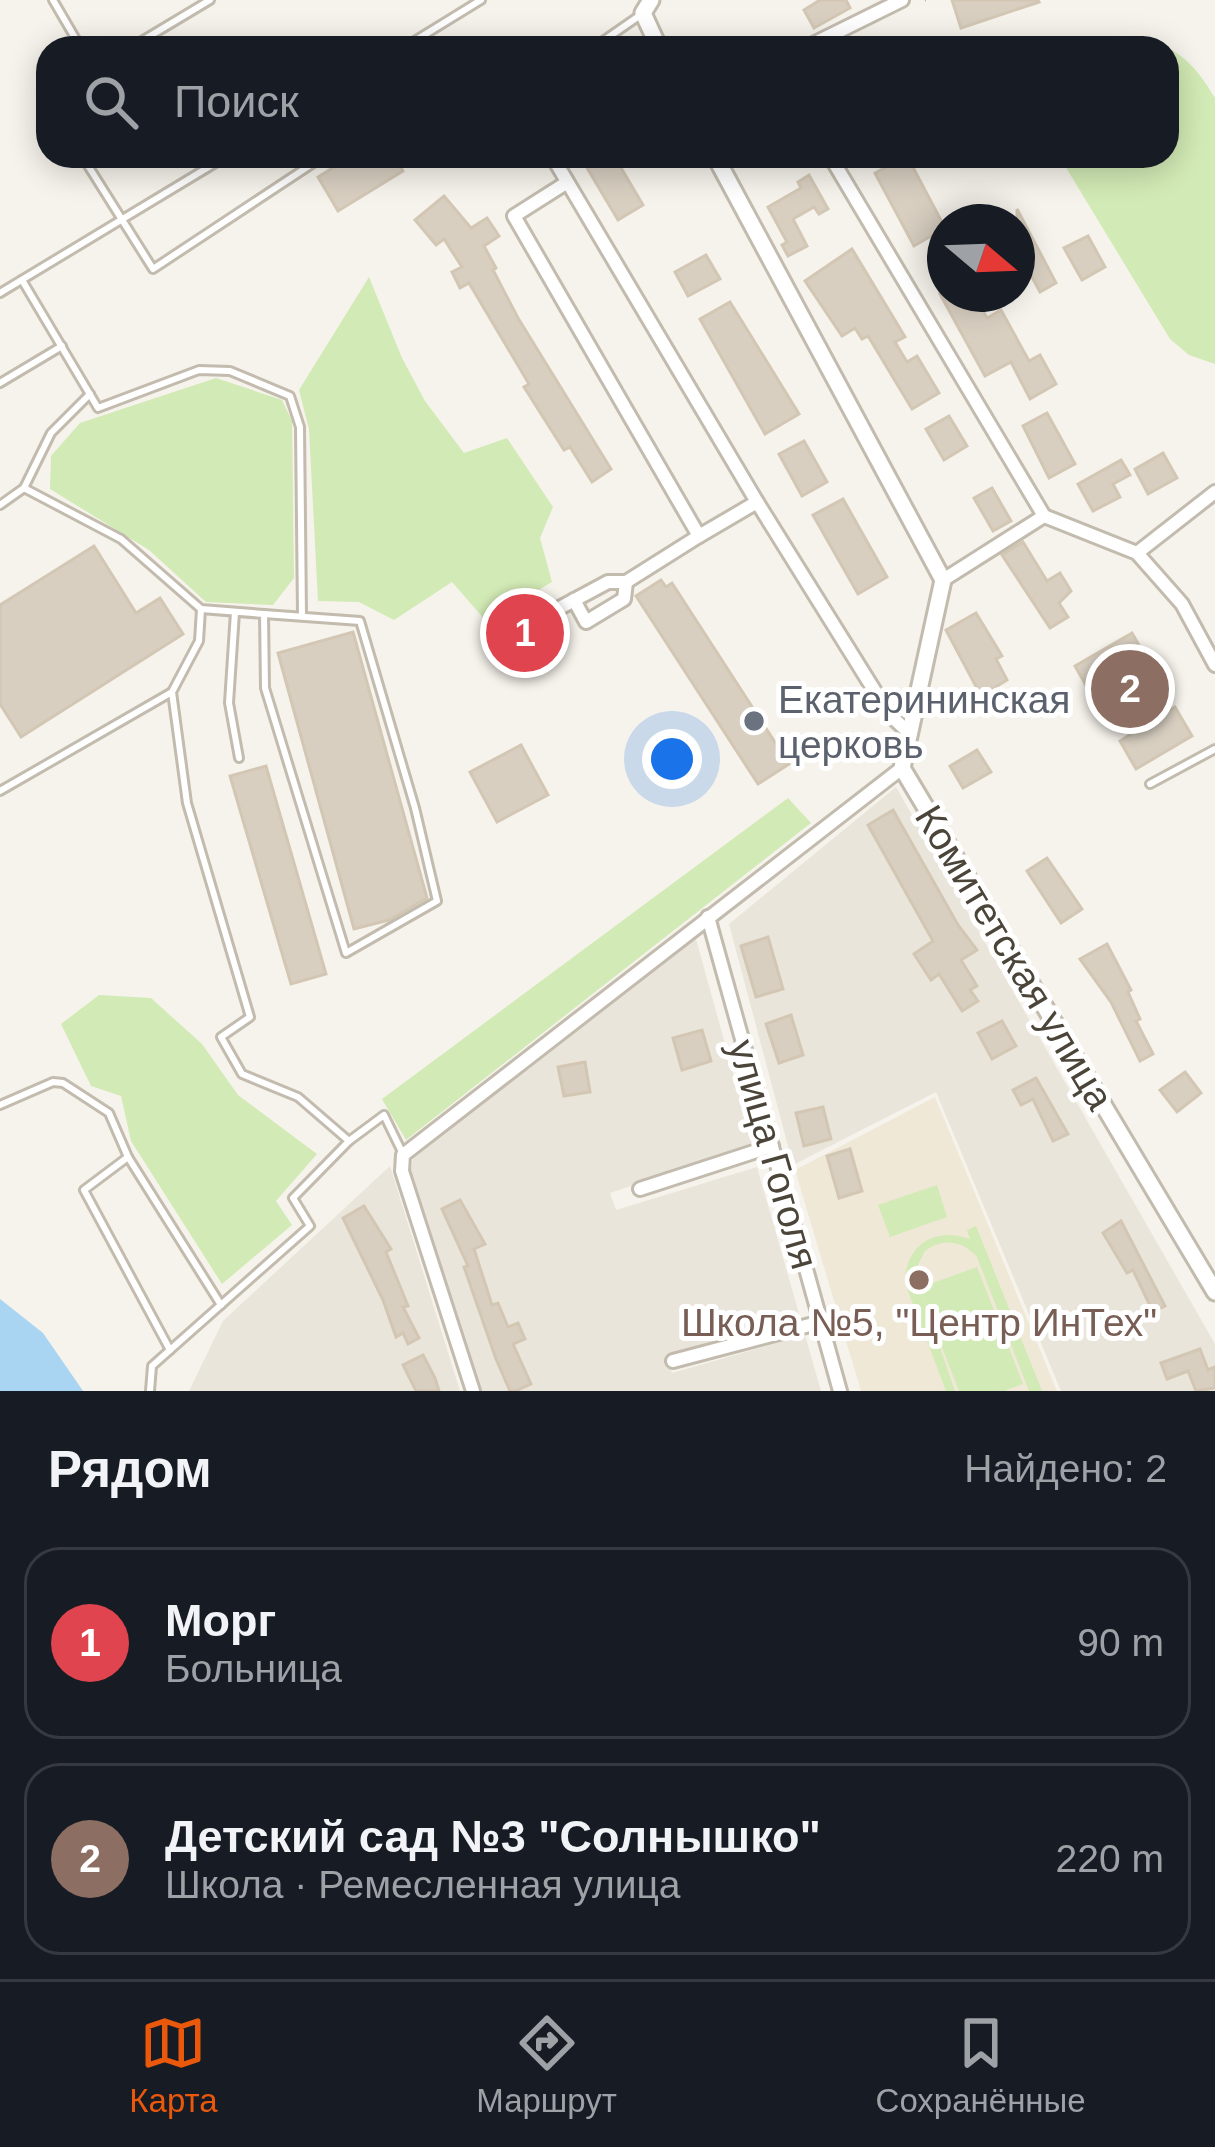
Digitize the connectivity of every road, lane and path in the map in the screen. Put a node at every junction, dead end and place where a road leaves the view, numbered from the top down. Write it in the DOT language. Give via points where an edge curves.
graph roads {
  1 [pos="52,0"];
  2 [pos="210,0"];
  3 [pos="482,0"];
  4 [pos="902,0"];
  5 [pos="647,6"];
  6 [pos="74,36"];
  7 [pos="150,36"];
  8 [pos="423,36"];
  9 [pos="608,36"];
  10 [pos="656,36"];
  11 [pos="830,36"];
  12 [pos="90,168"];
  13 [pos="207,168"];
  14 [pos="307,168"];
  15 [pos="558,168"];
  16 [pos="721,168"];
  17 [pos="837,168"];
  18 [pos="566,183"];
  19 [pos="122,220"];
  20 [pos="22,280"];
  21 [pos="0,293"];
  22 [pos="62,346"];
  23 [pos="0,383"];
  24 [pos="90,394"];
  25 [pos="24,488"];
  26 [pos="1215,492"];
  27 [pos="757,502"];
  28 [pos="0,505"];
  29 [pos="1044,516"];
  30 [pos="699,536"];
  31 [pos="1137,553"];
  32 [pos="944,580"];
  33 [pos="626,582"];
  34 [pos="574,600"];
  35 [pos="201,609"];
  36 [pos="236,612"];
  37 [pos="263,614"];
  38 [pos="302,616"];
  39 [pos="539,619"];
  40 [pos="1215,665"];
  41 [pos="172,692"];
  42 [pos="908,732"];
  43 [pos="1215,749"];
  44 [pos="239,758"];
  45 [pos="902,768"];
  46 [pos="1150,784"];
  47 [pos="0,791"];
  48 [pos="708,917"];
  49 [pos="0,1105"];
  50 [pos="350,1141"];
  51 [pos="772,1146"];
  52 [pos="403,1155"];
  53 [pos="128,1156"];
  54 [pos="640,1190"];
  55 [pos="1215,1292"];
  56 [pos="221,1305"];
  57 [pos="820,1322"];
  58 [pos="170,1350"];
  59 [pos="673,1361"];
  60 [pos="150,1391"];
  61 [pos="473,1391"];
  62 [pos="840,1391"];
  1 -- 6 [label="lane"];
  2 -- 7 [label="lane"];
  3 -- 8 [label="lane"];
  4 -- 11 [label="street"];
  5 -- 9 [label="lane"];
  5 -- 10 [label="street"];
  12 -- 19 [label="lane"];
  13 -- 19 [label="lane"];
  14 -- 19 [label="lane" via="153,269"];
  15 -- 18 [label="street"];
  16 -- 32 [label="street"];
  17 -- 29 [label="street"];
  18 -- 27 [label="street"];
  18 -- 30 [label="street" via="514,216"];
  19 -- 20 [label="lane"];
  20 -- 21 [label="lane"];
  20 -- 22 [label="lane"];
  22 -- 23 [label="lane"];
  22 -- 24 [label="lane"];
  24 -- 25 [label="lane" via="51,433"];
  24 -- 38 [label="lane" via="98,408 199,370 230,371 290,397 300,427"];
  25 -- 28 [label="lane"];
  25 -- 35 [label="lane" via="121,539"];
  26 -- 31 [label="street"];
  27 -- 30 [label="street"];
  27 -- 42 [label="street" via="889,714"];
  29 -- 31 [label="street"];
  29 -- 32 [label="street"];
  30 -- 33 [label="street"];
  31 -- 40 [label="street" via="1182,604"];
  32 -- 42 [label="street, Комитетская улица"];
  33 -- 34 [label="street"];
  33 -- 34 [label="street" via="624,599 586,622"];
  34 -- 39 [label="street"];
  35 -- 36 [label="lane"];
  35 -- 41 [label="lane" via="199,641"];
  36 -- 37 [label="lane"];
  36 -- 44 [label="lane" via="229,703"];
  37 -- 38 [label="lane"];
  37 -- 38 [label="lane" via="265,688 346,953 436,901 361,621"];
  41 -- 47 [label="lane"];
  41 -- 50 [label="lane" via="187,803 250,1016 221,1036 242,1074 298,1097"];
  42 -- 45 [label="street, Комитетская улица"];
  43 -- 46 [label="lane"];
  45 -- 48 [label="street"];
  45 -- 55 [label="street, Комитетская улица"];
  48 -- 51 [label="street, улица Гоголя"];
  48 -- 52 [label="street"];
  49 -- 53 [label="lane" via="63,1083 109,1113"];
  50 -- 52 [label="lane" via="385,1115"];
  50 -- 56 [label="lane" via="293,1198 310,1226"];
  51 -- 54 [label="street"];
  51 -- 57 [label="street, улица Гоголя"];
  52 -- 61 [label="street"];
  53 -- 56 [label="lane"];
  53 -- 58 [label="lane" via="84,1190"];
  56 -- 58 [label="lane"];
  57 -- 59 [label="street"];
  57 -- 62 [label="street, улица Гоголя"];
  58 -- 60 [label="lane" via="152,1366"];
}
